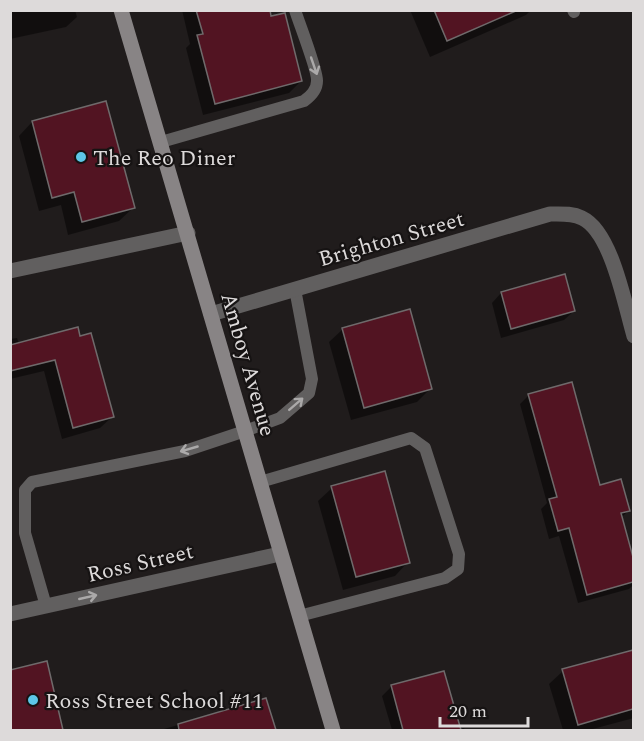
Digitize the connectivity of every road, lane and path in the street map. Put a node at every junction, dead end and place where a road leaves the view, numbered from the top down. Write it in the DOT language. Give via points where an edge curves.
graph roads {
  1 [pos="121,10"];
  2 [pos="295,10"];
  3 [pos="160,142"];
  4 [pos="188,233"];
  5 [pos="10,271"];
  6 [pos="295,289"];
  7 [pos="212,314"];
  8 [pos="633,336"];
  9 [pos="245,431"];
  10 [pos="260,482"];
  11 [pos="280,554"];
  12 [pos="46,606"];
  13 [pos="10,614"];
  14 [pos="298,616"];
  15 [pos="333,730"];
  1 -- 3 [label="main road, Amboy Avenue"];
  2 -- 3 [label="lane, one-way" via="318,78 309,97"];
  3 -- 4 [label="main road, Amboy Avenue"];
  4 -- 5 [label="street"];
  4 -- 7 [label="main road, Amboy Avenue"];
  6 -- 7 [label="street, Brighton Street"];
  6 -- 8 [label="street, Brighton Street" via="550,214 566,214 584,219 609,250"];
  9 -- 6 [label="lane, one-way" via="280,418 309,393 312,379"];
  7 -- 9 [label="main road, Amboy Avenue"];
  9 -- 10 [label="main road, Amboy Avenue"];
  9 -- 12 [label="lane, one-way" via="185,451 32,482 25,490 25,533"];
  10 -- 11 [label="main road, Amboy Avenue"];
  10 -- 14 [label="lane" via="411,438 425,448 459,554 458,569 445,578"];
  12 -- 11 [label="street, Ross Street, one-way"];
  11 -- 14 [label="main road, Amboy Avenue"];
  12 -- 13 [label="street, Ross Street"];
  14 -- 15 [label="main road, Amboy Avenue"];
}
